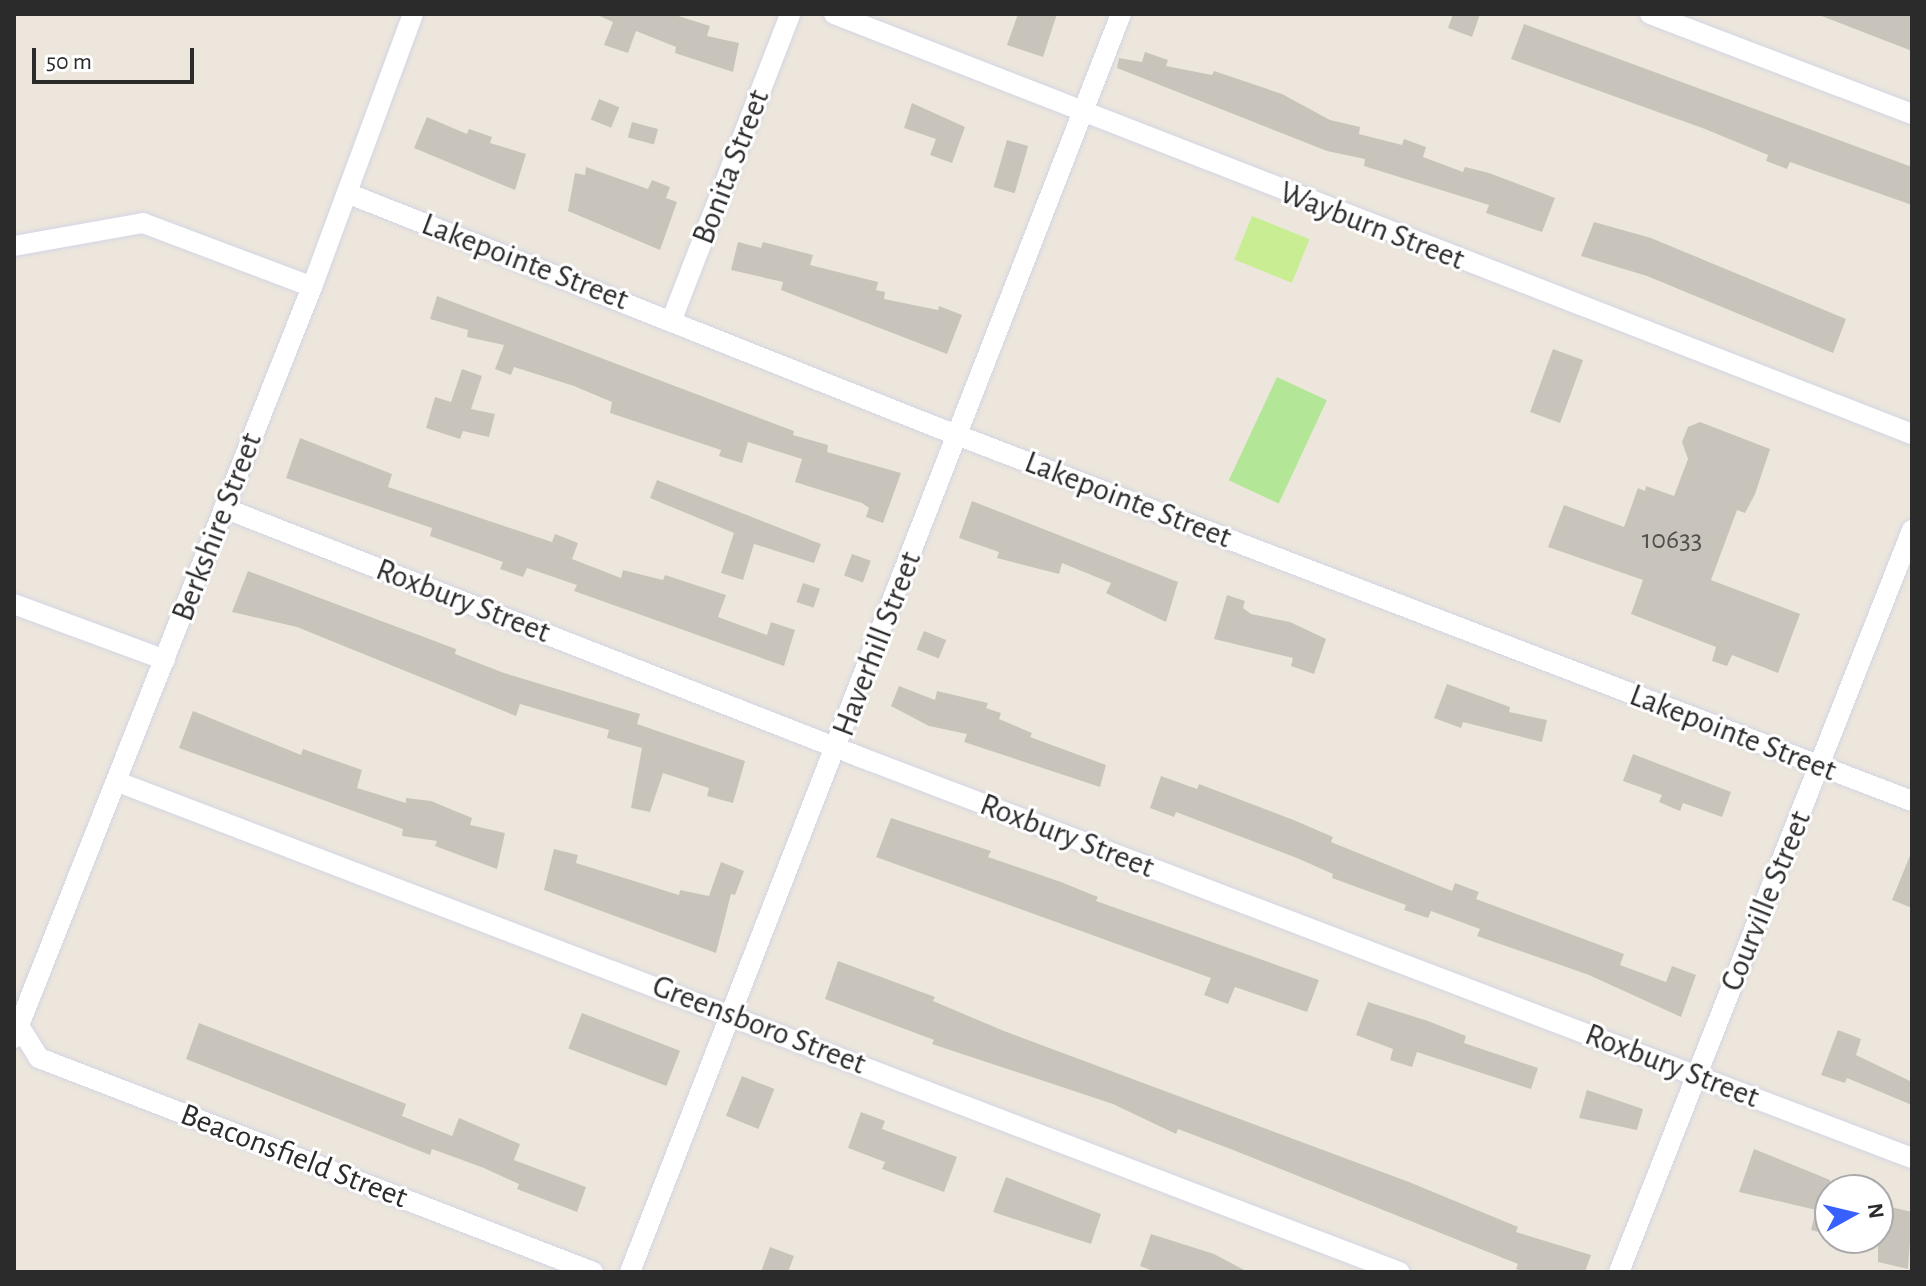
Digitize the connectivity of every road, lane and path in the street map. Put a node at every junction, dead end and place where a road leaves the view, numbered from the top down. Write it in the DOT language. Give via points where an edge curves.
graph roads {
  1 [pos="413,14"];
  2 [pos="790,14"];
  3 [pos="834,14"];
  4 [pos="1121,14"];
  5 [pos="1650,14"];
  6 [pos="1082,114"];
  7 [pos="1912,114"];
  8 [pos="347,193"];
  9 [pos="14,246"];
  10 [pos="312,287"];
  11 [pos="672,319"];
  12 [pos="1912,434"];
  13 [pos="958,435"];
  14 [pos="224,508"];
  15 [pos="1912,530"];
  16 [pos="14,604"];
  17 [pos="165,660"];
  18 [pos="837,748"];
  19 [pos="1820,767"];
  20 [pos="118,782"];
  21 [pos="1912,801"];
  22 [pos="729,1013"];
  23 [pos="16,1027"];
  24 [pos="1695,1074"];
  25 [pos="1912,1158"];
  26 [pos="593,1272"];
  27 [pos="630,1272"];
  28 [pos="1399,1272"];
  29 [pos="1619,1272"];
  1 -- 8 [label="street, Berkshire Street"];
  2 -- 11 [label="street, Bonita Street"];
  3 -- 6 [label="street, Wayburn Street"];
  4 -- 6 [label="street, Haverhill Street"];
  5 -- 7 [label="street"];
  6 -- 12 [label="street, Wayburn Street"];
  6 -- 13 [label="street, Haverhill Street"];
  8 -- 10 [label="street, Berkshire Street"];
  8 -- 11 [label="street, Lakepointe Street"];
  9 -- 10 [label="street" via="143,223"];
  10 -- 14 [label="street, Berkshire Street"];
  11 -- 13 [label="street, Lakepointe Street"];
  13 -- 18 [label="street, Haverhill Street"];
  13 -- 19 [label="street, Lakepointe Street"];
  14 -- 17 [label="street, Berkshire Street"];
  14 -- 18 [label="street, Roxbury Street"];
  15 -- 19 [label="street, Courville Street"];
  16 -- 17 [label="street"];
  17 -- 20 [label="street, Berkshire Street"];
  18 -- 22 [label="street, Haverhill Street"];
  18 -- 24 [label="street, Roxbury Street"];
  19 -- 21 [label="street, Lakepointe Street"];
  19 -- 24 [label="street, Courville Street"];
  20 -- 22 [label="street, Greensboro Street"];
  20 -- 23 [label="street, Berkshire Street"];
  22 -- 27 [label="street, Haverhill Street"];
  22 -- 28 [label="street, Greensboro Street"];
  23 -- 26 [label="street, Beaconsfield Street" via="39,1058"];
  24 -- 25 [label="street, Roxbury Street"];
  24 -- 29 [label="street, Courville Street"];
}
